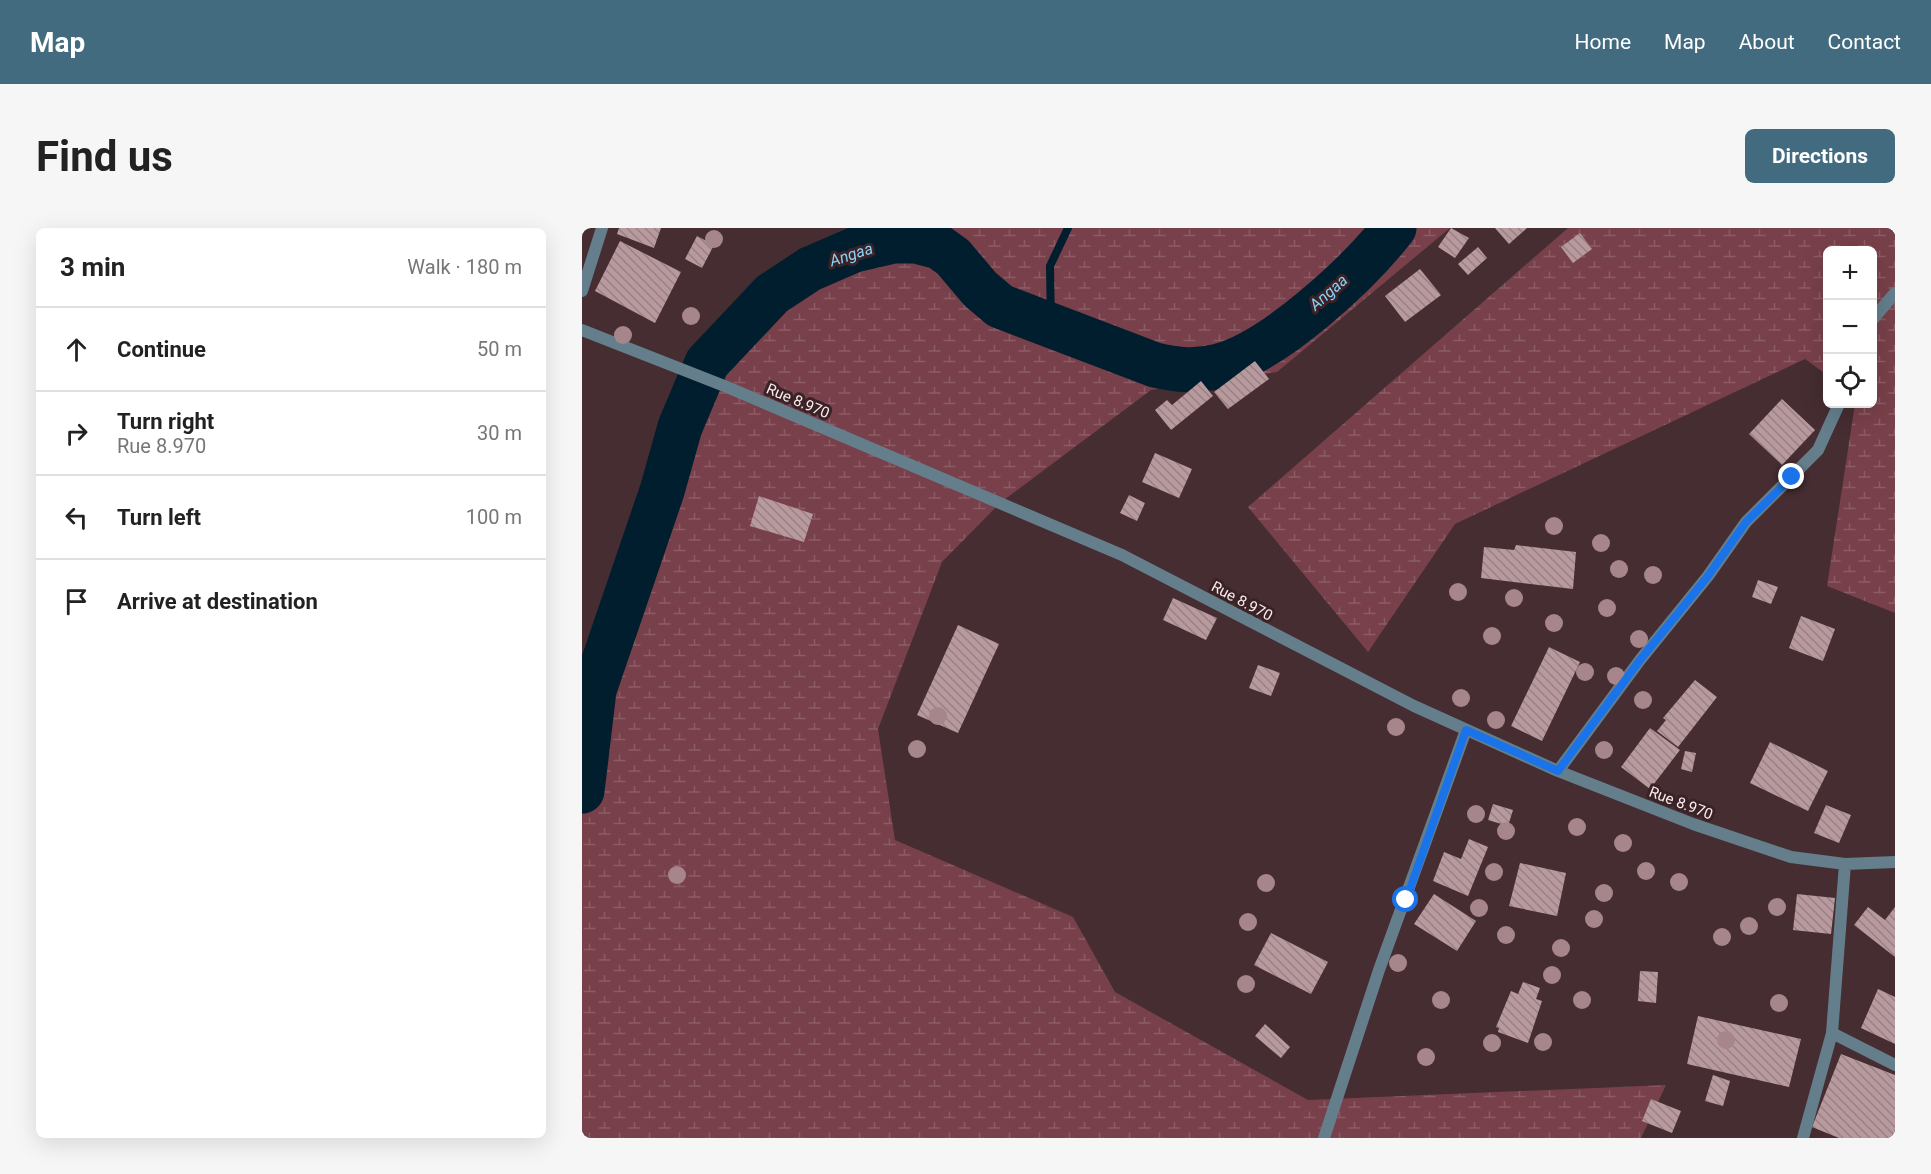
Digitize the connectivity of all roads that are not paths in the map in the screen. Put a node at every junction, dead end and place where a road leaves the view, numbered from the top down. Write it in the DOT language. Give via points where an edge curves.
graph roads {
  1 [pos="602,228"];
  2 [pos="582,291"];
  3 [pos="1895,293"];
  4 [pos="1877,314"];
  5 [pos="582,330"];
  6 [pos="1837,408"];
  7 [pos="1466,730"];
  8 [pos="1558,771"];
  9 [pos="1895,862"];
  10 [pos="1845,864"];
  11 [pos="1832,1033"];
  12 [pos="1895,1065"];
  13 [pos="1324,1138"];
  14 [pos="1803,1138"];
  1 -- 2 [label="street"];
  3 -- 4 [label="street"];
  5 -- 7 [label="street, Rue 8.970" via="1122,555 1355,677"];
  6 -- 8 [label="street" via="1818,450 1746,522"];
  7 -- 8 [label="street, Rue 8.970"];
  7 -- 13 [label="street" via="1378,970"];
  8 -- 10 [label="street, Rue 8.970" via="1765,849 1791,857"];
  9 -- 10 [label="street, Rue 8.970"];
  10 -- 11 [label="street"];
  11 -- 12 [label="street"];
  11 -- 14 [label="street"];
}
